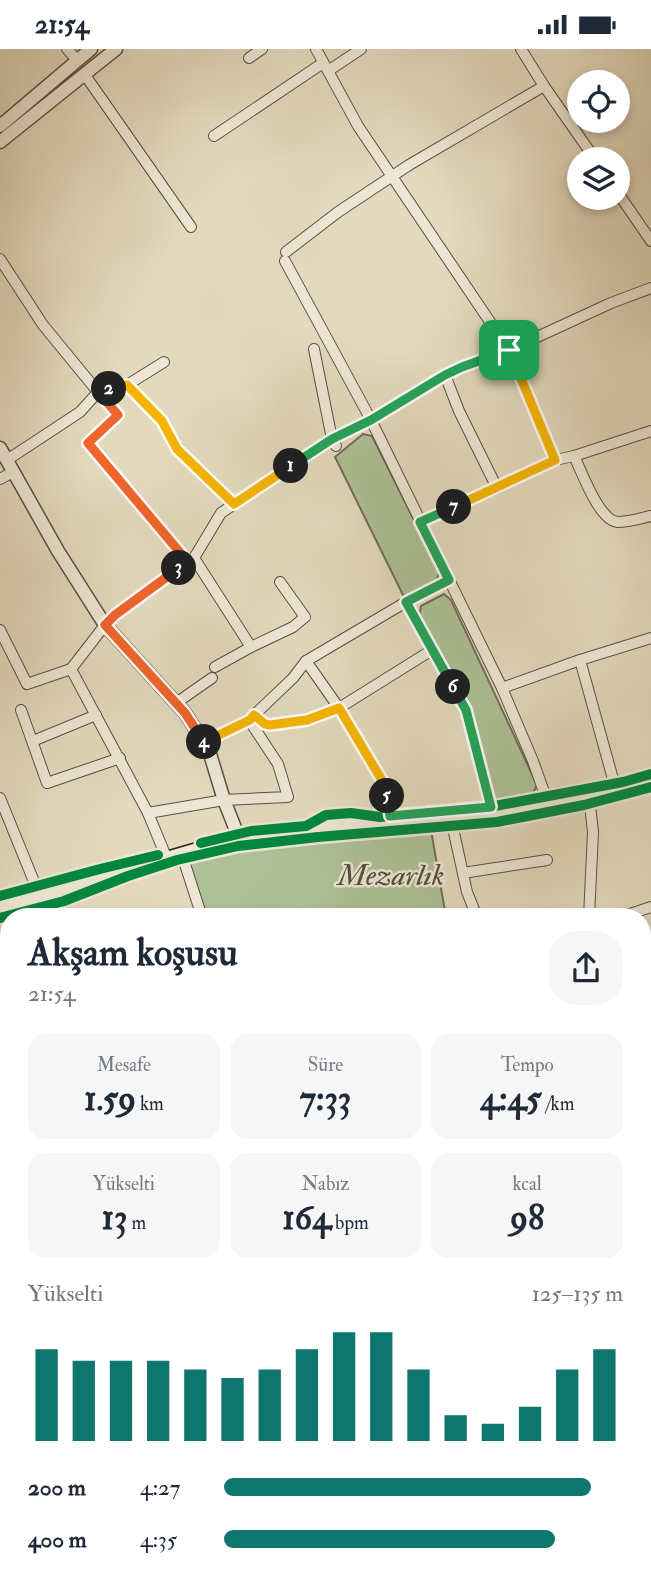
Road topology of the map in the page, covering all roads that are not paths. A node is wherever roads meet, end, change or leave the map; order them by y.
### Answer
1 (67, 49) edge
2 (91, 49) edge
3 (116, 49) edge
4 (262, 49) edge
5 (316, 49) edge
6 (360, 49) edge
7 (521, 49) edge
8 (249, 58) dead end
9 (77, 60) junction
10 (326, 67) junction
11 (85, 75) junction
12 (544, 86) junction
13 (0, 126) edge
14 (214, 136) dead end
15 (0, 142) edge
16 (586, 147) edge
17 (393, 175) junction
18 (630, 210) edge
19 (191, 227) dead end
20 (651, 241) edge
21 (0, 259) edge
22 (651, 288) edge
23 (314, 349) dead end
24 (509, 350) junction
25 (164, 362) dead end
26 (445, 375) junction
27 (127, 385) junction
28 (98, 392) junction
29 (371, 420) junction
30 (651, 431) edge
31 (334, 442) junction
32 (0, 448) edge
33 (574, 456) junction
34 (555, 460) junction
35 (10, 466) junction
36 (0, 479) edge
37 (497, 488) junction
38 (234, 504) junction
39 (651, 516) edge
40 (420, 522) junction
41 (191, 560) junction
42 (449, 580) junction
43 (280, 582) dead end
44 (406, 602) junction
45 (105, 625) junction
46 (0, 631) edge
47 (651, 638) edge
48 (251, 647) junction
49 (432, 650) junction
50 (580, 660) junction
51 (306, 661) junction
52 (215, 667) dead end
53 (71, 669) junction
54 (212, 678) dead end
55 (502, 688) junction
56 (176, 703) junction
57 (339, 708) junction
58 (21, 710) dead end
59 (96, 715) junction
60 (252, 718) junction
61 (33, 741) junction
62 (204, 742) junction
63 (120, 758) junction
64 (651, 781) edge
65 (616, 790) junction
66 (589, 797) junction
67 (0, 798) edge
68 (223, 800) junction
69 (549, 806) junction
70 (148, 813) junction
71 (492, 813) junction
72 (451, 819) junction
73 (391, 823) junction
74 (239, 838) junction
75 (182, 855) junction
76 (167, 859) junction
77 (547, 860) dead end
78 (146, 865) junction
79 (463, 873) junction
80 (37, 890) junction
81 (0, 900) edge
82 (18, 908) edge
83 (199, 908) edge
84 (473, 908) edge
85 (589, 908) edge

1 - 9 street
2 - 9 street
3 - 11 street
4 - 8 street
5 - 10 street
6 - 10 street
7 - 12 street
9 - 13 street
10 - 14 street
10 - 17 street
11 - 15 street
11 - 19 street
12 - 16 street
12 - 17 street
17 - 24 street
17 - 29 street
18 - 20 street
21 - 28 street
22 - 24 street
23 - 31 street
24 - 26 street
24 - 34 street
25 - 27 street
26 - 29 street
26 - 37 street
27 - 28 street
27 - 38 street
28 - 35 street
28 - 41 street
29 - 31 street
29 - 40 street
30 - 33 street
31 - 38 street
32 - 35 street
33 - 34 street
33 - 39 street
34 - 37 street
35 - 36 street
35 - 45 street
37 - 40 street
38 - 41 street
40 - 42 street
41 - 45 street
41 - 48 street
42 - 44 street
42 - 55 street
43 - 48 street
44 - 49 street
44 - 51 street
45 - 53 street
45 - 56 street
46 - 53 street
47 - 50 street
48 - 52 street
49 - 57 street
49 - 71 street
50 - 55 street
50 - 65 street
51 - 57 street
51 - 60 street
53 - 59 street
54 - 56 street
55 - 69 street
56 - 62 street
57 - 60 street
57 - 73 street
58 - 61 street
59 - 61 street
59 - 63 street
60 - 62 street
60 - 68 street
61 - 63 street
62 - 68 street
63 - 70 street
64 - 65 main road
65 - 66 main road
66 - 69 main road
66 - 85 street
67 - 80 street
68 - 70 street
68 - 74 street
69 - 71 main road
70 - 76 street
71 - 72 main road
72 - 73 main road
72 - 79 street
73 - 74 main road
74 - 75 main road
75 - 76 main road
75 - 83 street
76 - 78 main road
77 - 79 street
78 - 80 main road
78 - 82 main road
79 - 84 street
80 - 81 main road

